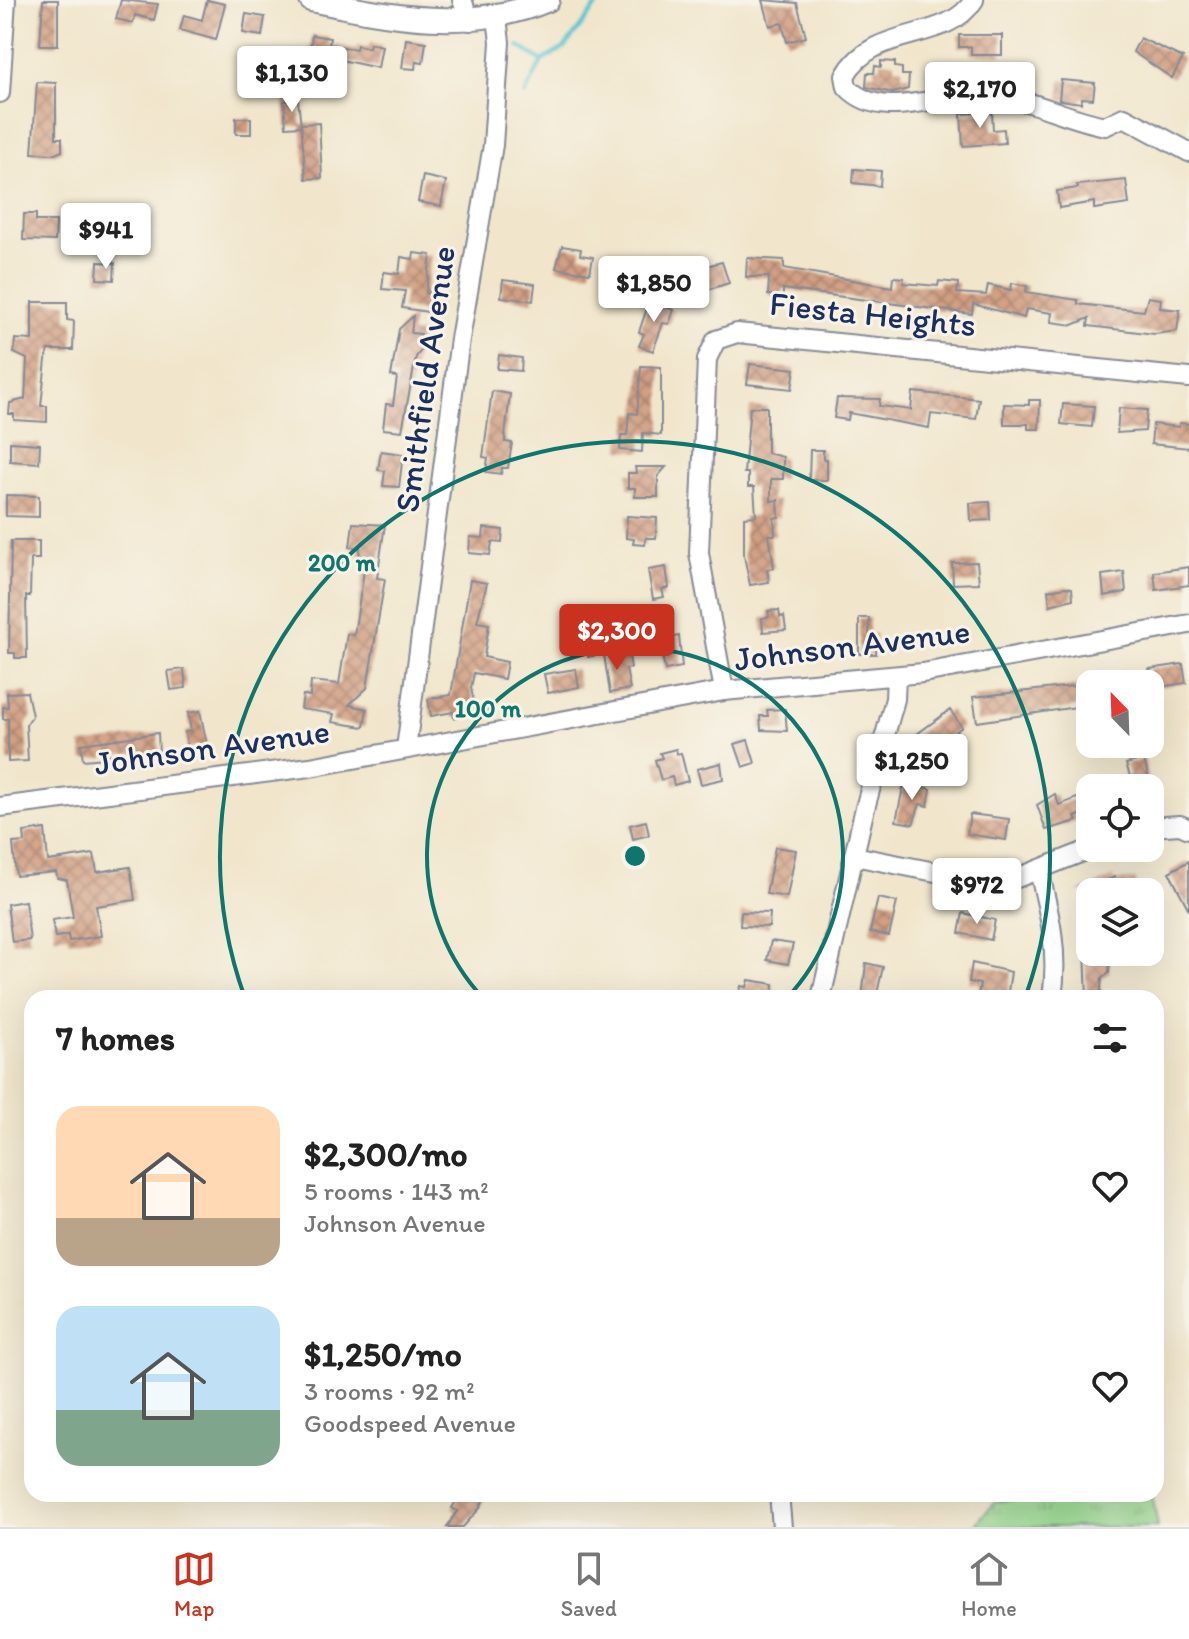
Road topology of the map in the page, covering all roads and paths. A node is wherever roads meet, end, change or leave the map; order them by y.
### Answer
1 (6, 0) edge
2 (311, 0) edge
3 (548, 0) edge
4 (974, 0) edge
5 (466, 10) edge
6 (497, 18) junction
7 (0, 93) edge
8 (1189, 152) edge
9 (1189, 378) edge
10 (1189, 624) edge
11 (896, 676) junction
12 (724, 691) junction
13 (406, 749) junction
14 (0, 807) edge
15 (1164, 826) edge
16 (1189, 829) edge
17 (1076, 855) edge
18 (854, 856) junction
19 (1039, 871) junction
20 (823, 990) edge
21 (1053, 990) edge
22 (780, 1502) edge
23 (782, 1527) edge

1 - 7 street
2 - 5 main road
3 - 6 main road
4 - 8 street
5 - 6 main road
6 - 13 street, Smithfield Avenue
9 - 12 street, Fiesta Heights
10 - 11 street, Johnson Avenue
11 - 12 street, Johnson Avenue
11 - 18 street
12 - 13 street, Johnson Avenue
13 - 14 street, Johnson Avenue
15 - 16 street
17 - 19 street
18 - 19 street
18 - 20 street
19 - 21 street
22 - 23 street

